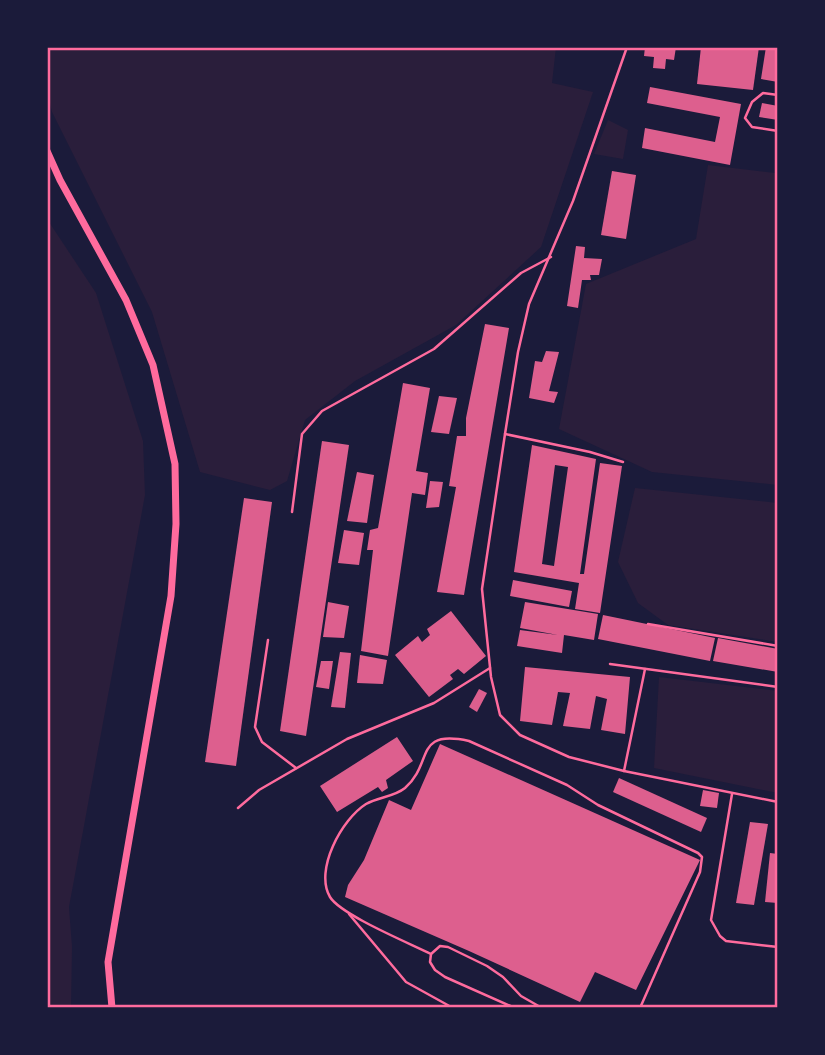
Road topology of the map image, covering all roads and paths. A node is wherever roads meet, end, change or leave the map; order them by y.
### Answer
1 (627, 47) edge
2 (778, 95) edge
3 (778, 131) edge
4 (47, 151) edge
5 (551, 257) junction
6 (505, 434) junction
7 (623, 462) dead end
8 (292, 512) dead end
9 (648, 624) dead end
10 (268, 640) dead end
11 (778, 646) edge
12 (610, 664) dead end
13 (489, 668) junction
14 (645, 668) junction
15 (778, 687) edge
16 (297, 768) junction
17 (624, 771) junction
18 (732, 794) junction
19 (778, 802) edge
20 (238, 808) dead end
21 (347, 911) junction
22 (778, 947) edge
23 (431, 954) junction
24 (112, 1008) edge
25 (453, 1008) edge
26 (516, 1008) edge
27 (542, 1008) edge
28 (640, 1008) edge

1 - 5 lane
2 - 3 lane
4 - 24 street
5 - 6 lane
5 - 8 lane
6 - 7 lane
6 - 13 lane
9 - 11 lane
10 - 16 lane
12 - 14 lane
13 - 16 lane
13 - 17 lane
14 - 15 lane
14 - 17 lane
16 - 20 lane
17 - 18 lane
18 - 19 lane
18 - 22 lane
21 - 23 lane
21 - 25 lane
21 - 28 lane
23 - 26 lane
23 - 27 lane

